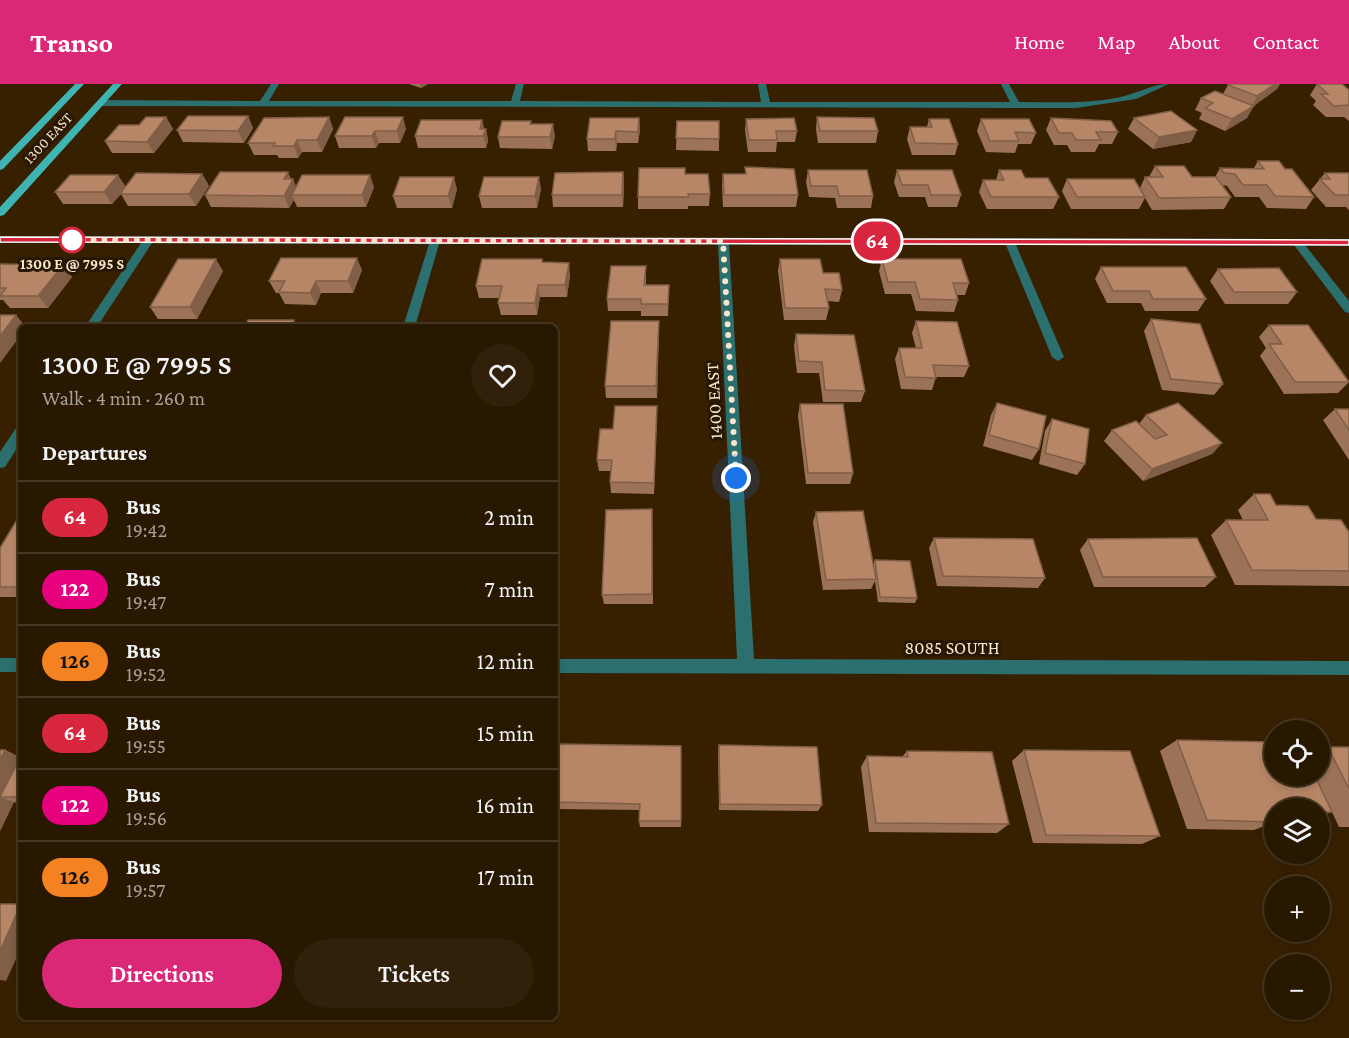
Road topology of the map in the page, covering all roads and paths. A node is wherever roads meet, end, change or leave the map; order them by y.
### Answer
1 (80, 84) edge
2 (118, 84) edge
3 (275, 84) edge
4 (520, 84) edge
5 (762, 84) edge
6 (1005, 84) edge
7 (1165, 84) edge
8 (101, 104) junction
9 (262, 104) junction
10 (515, 104) junction
11 (766, 104) junction
12 (1016, 105) junction
13 (0, 166) edge
14 (0, 213) edge
15 (0, 240) edge
16 (149, 240) junction
17 (435, 241) junction
18 (723, 241) junction
19 (1010, 242) junction
20 (1297, 242) junction
21 (1349, 242) edge
22 (1349, 309) edge
23 (93, 324) edge
24 (410, 324) edge
25 (1058, 357) dead end
26 (18, 436) edge
27 (0, 463) edge
28 (0, 665) edge
29 (18, 665) edge
30 (558, 666) edge
31 (746, 667) junction
32 (1349, 668) edge

1 - 13 main road, 1300 EAST
2 - 8 main road, 1300 EAST
3 - 9 street
4 - 10 street
5 - 11 street
6 - 12 street
7 - 12 street
8 - 9 street
8 - 14 main road, 1300 EAST
9 - 10 street
10 - 11 street
11 - 12 street
15 - 16 street
16 - 17 street
16 - 23 street
17 - 18 street
17 - 24 street
18 - 19 street
18 - 31 street, 1400 EAST
19 - 20 street
19 - 25 street
20 - 21 street
20 - 22 street
26 - 27 street
28 - 29 street
30 - 31 street, 8085 SOUTH
31 - 32 street, 8085 SOUTH

